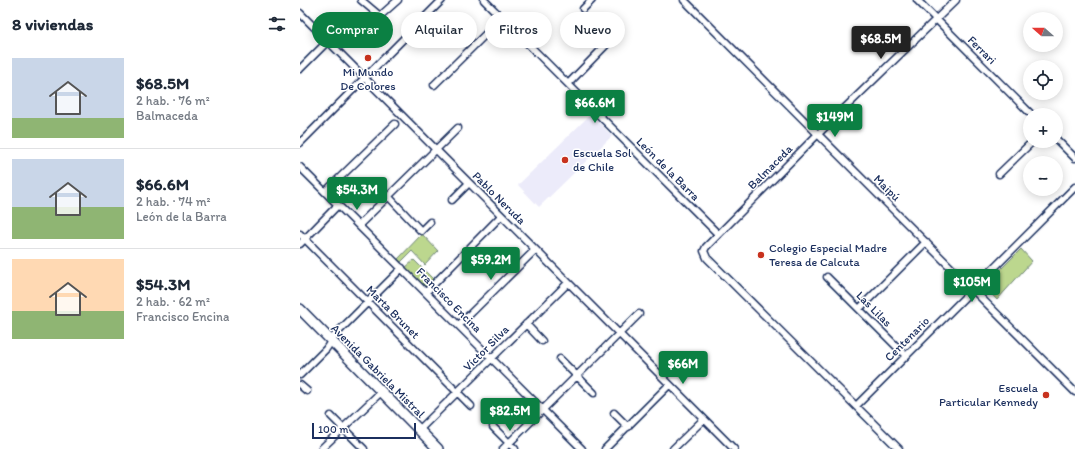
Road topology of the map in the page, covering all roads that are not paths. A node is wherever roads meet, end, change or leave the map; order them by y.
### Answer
1 (361, 0) edge
2 (398, 0) edge
3 (442, 0) edge
4 (484, 0) edge
5 (592, 0) edge
6 (684, 0) edge
7 (917, 0) edge
8 (956, 0) edge
9 (583, 9) dead end
10 (496, 12) edge
11 (300, 13) edge
12 (936, 19) junction
13 (312, 25) edge
14 (485, 35) edge
15 (321, 48) edge
16 (335, 48) edge
17 (532, 48) edge
18 (603, 48) edge
19 (300, 68) edge
20 (365, 78) junction
21 (568, 84) junction
22 (434, 85) dead end
23 (1025, 108) edge
24 (396, 124) dead end
25 (458, 128) dead end
26 (818, 134) junction
27 (300, 143) edge
28 (1063, 146) edge
29 (1026, 148) edge
30 (436, 150) junction
31 (1075, 158) edge
32 (300, 167) edge
33 (999, 174) dead end
34 (469, 183) junction
35 (1075, 187) edge
36 (325, 192) junction
37 (388, 196) junction
38 (452, 200) dead end
39 (338, 205) junction
40 (501, 216) junction
41 (430, 222) dead end
42 (359, 225) junction
43 (718, 234) junction
44 (302, 239) edge
45 (926, 242) junction
46 (535, 250) junction
47 (402, 268) junction
48 (827, 277) dead end
49 (568, 283) junction
50 (973, 289) junction
51 (426, 292) junction
52 (368, 302) junction
53 (300, 309) edge
54 (859, 309) junction
55 (639, 314) dead end
56 (526, 324) junction
57 (459, 325) junction
58 (619, 334) junction
59 (331, 341) junction
60 (542, 341) dead end
61 (906, 356) junction
62 (492, 358) junction
63 (560, 359) dead end
64 (300, 375) edge
65 (577, 376) junction
66 (300, 385) edge
67 (669, 385) junction
68 (307, 392) dead end
69 (381, 392) junction
70 (457, 392) junction
71 (1075, 392) edge
72 (594, 393) dead end
73 (471, 406) dead end
74 (856, 406) junction
75 (543, 409) junction
76 (614, 413) dead end
77 (331, 416) dead end
78 (704, 419) junction
79 (628, 426) junction
80 (493, 427) dead end
81 (343, 428) junction
82 (419, 430) junction
83 (509, 443) junction
84 (321, 449) edge
85 (364, 449) edge
86 (438, 449) edge
87 (503, 449) edge
88 (515, 449) edge
89 (582, 449) edge
90 (605, 449) edge
91 (673, 449) edge
92 (734, 449) edge
93 (899, 449) edge

1 - 2 street
3 - 20 street
4 - 10 street, León de la Barra
5 - 9 street
6 - 26 street, Maipú
7 - 12 street, Ferrari
8 - 12 street, Balmaceda
11 - 13 street, Pablo Neruda
12 - 23 street, Ferrari
12 - 26 street, Balmaceda
14 - 22 street
15 - 19 street
16 - 20 street, Pablo Neruda
17 - 21 street, León de la Barra
18 - 21 street
20 - 27 street
20 - 30 street, Pablo Neruda
21 - 43 street, León de la Barra
24 - 36 street
25 - 30 street
26 - 43 street, Balmaceda
26 - 45 street, Maipú
28 - 31 street
29 - 33 street
30 - 34 street, Pablo Neruda
30 - 37 street
32 - 36 street, Francisco Encina
34 - 38 street
34 - 40 street, Pablo Neruda
35 - 50 street, Centenario
36 - 39 street, Francisco Encina
37 - 41 street
37 - 42 street
39 - 42 street, Francisco Encina
39 - 44 street
40 - 46 street, Pablo Neruda
40 - 51 street
42 - 47 street, Francisco Encina
43 - 74 street, Balmaceda
44 - 52 street, Marta Brunet
45 - 50 street, Maipú
45 - 54 street
46 - 49 street, Pablo Neruda
46 - 57 street
47 - 51 street, Francisco Encina
47 - 52 street
48 - 54 street, Las Lilas
49 - 56 street, Víctor Silva
49 - 58 street, Pablo Neruda
50 - 61 street, Centenario
50 - 71 street, Maipú
51 - 57 street, Francisco Encina
52 - 59 street
52 - 70 street, Marta Brunet
53 - 59 main road, Avenida Gabriela Mistral
54 - 61 street, Las Lilas
55 - 58 street
56 - 60 street
56 - 62 street, Víctor Silva
57 - 62 street, Francisco Encina
58 - 65 street
58 - 67 street, Pablo Neruda
59 - 64 street
59 - 69 main road, Avenida Gabriela Mistral
61 - 74 street, Centenario
62 - 70 street, Víctor Silva
62 - 75 street, Francisco Encina
63 - 65 street
65 - 72 street
65 - 75 street
66 - 68 street
67 - 78 street, Pablo Neruda
67 - 79 street
69 - 81 street
69 - 82 main road, Avenida Gabriela Mistral
70 - 73 street, Marta Brunet
70 - 82 street, Víctor Silva
74 - 93 street
75 - 83 street
75 - 89 street, Francisco Encina
76 - 79 street
77 - 81 street
78 - 91 street
78 - 92 street, Pablo Neruda
79 - 90 street
80 - 83 street
81 - 84 street
81 - 85 street
82 - 86 main road, Avenida Gabriela Mistral
83 - 87 street
83 - 88 street

